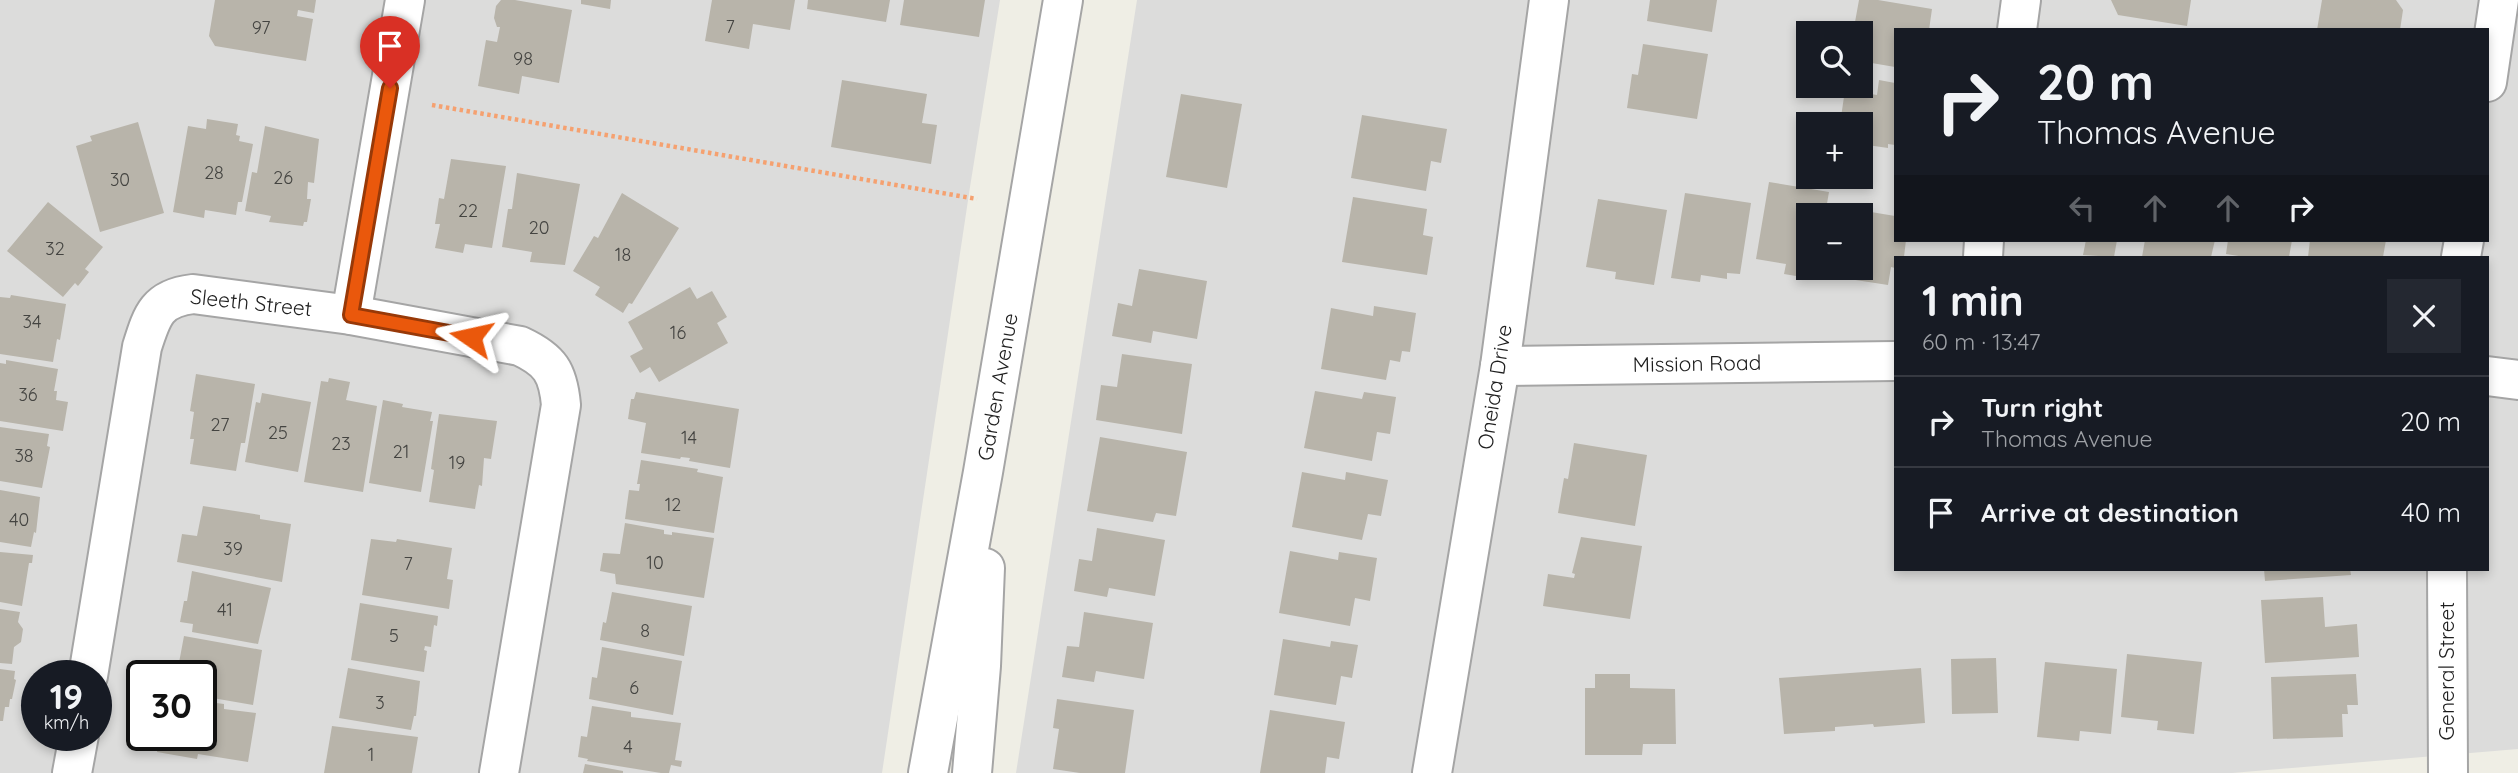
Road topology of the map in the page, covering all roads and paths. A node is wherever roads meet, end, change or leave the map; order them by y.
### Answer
1 (405, 0) edge
2 (1063, 0) edge
3 (1549, 0) edge
4 (2021, 0) edge
5 (2499, 0) edge
6 (2017, 28) edge
7 (2489, 68) edge
8 (432, 105) dead end
9 (977, 199) dead end
10 (351, 315) junction
11 (1894, 361) edge
12 (1500, 366) junction
13 (2489, 376) edge
14 (2518, 380) edge
15 (983, 472) junction
16 (2446, 571) edge
17 (91, 660) edge
18 (76, 751) edge
19 (72, 773) edge
20 (499, 773) edge
21 (928, 773) edge
22 (972, 773) edge
23 (1432, 773) edge
24 (2448, 773) edge

1 - 10 street
2 - 15 street, Garden Avenue
3 - 12 street, Oneida Drive
4 - 6 street
5 - 7 street
8 - 9 path
10 - 17 street, Sleeth Street
10 - 20 street, Sleeth Street
11 - 12 street, Mission Road
12 - 23 street, Oneida Drive
13 - 14 street
15 - 21 street, Garden Avenue
15 - 22 street
16 - 24 street, General Street
18 - 19 street

